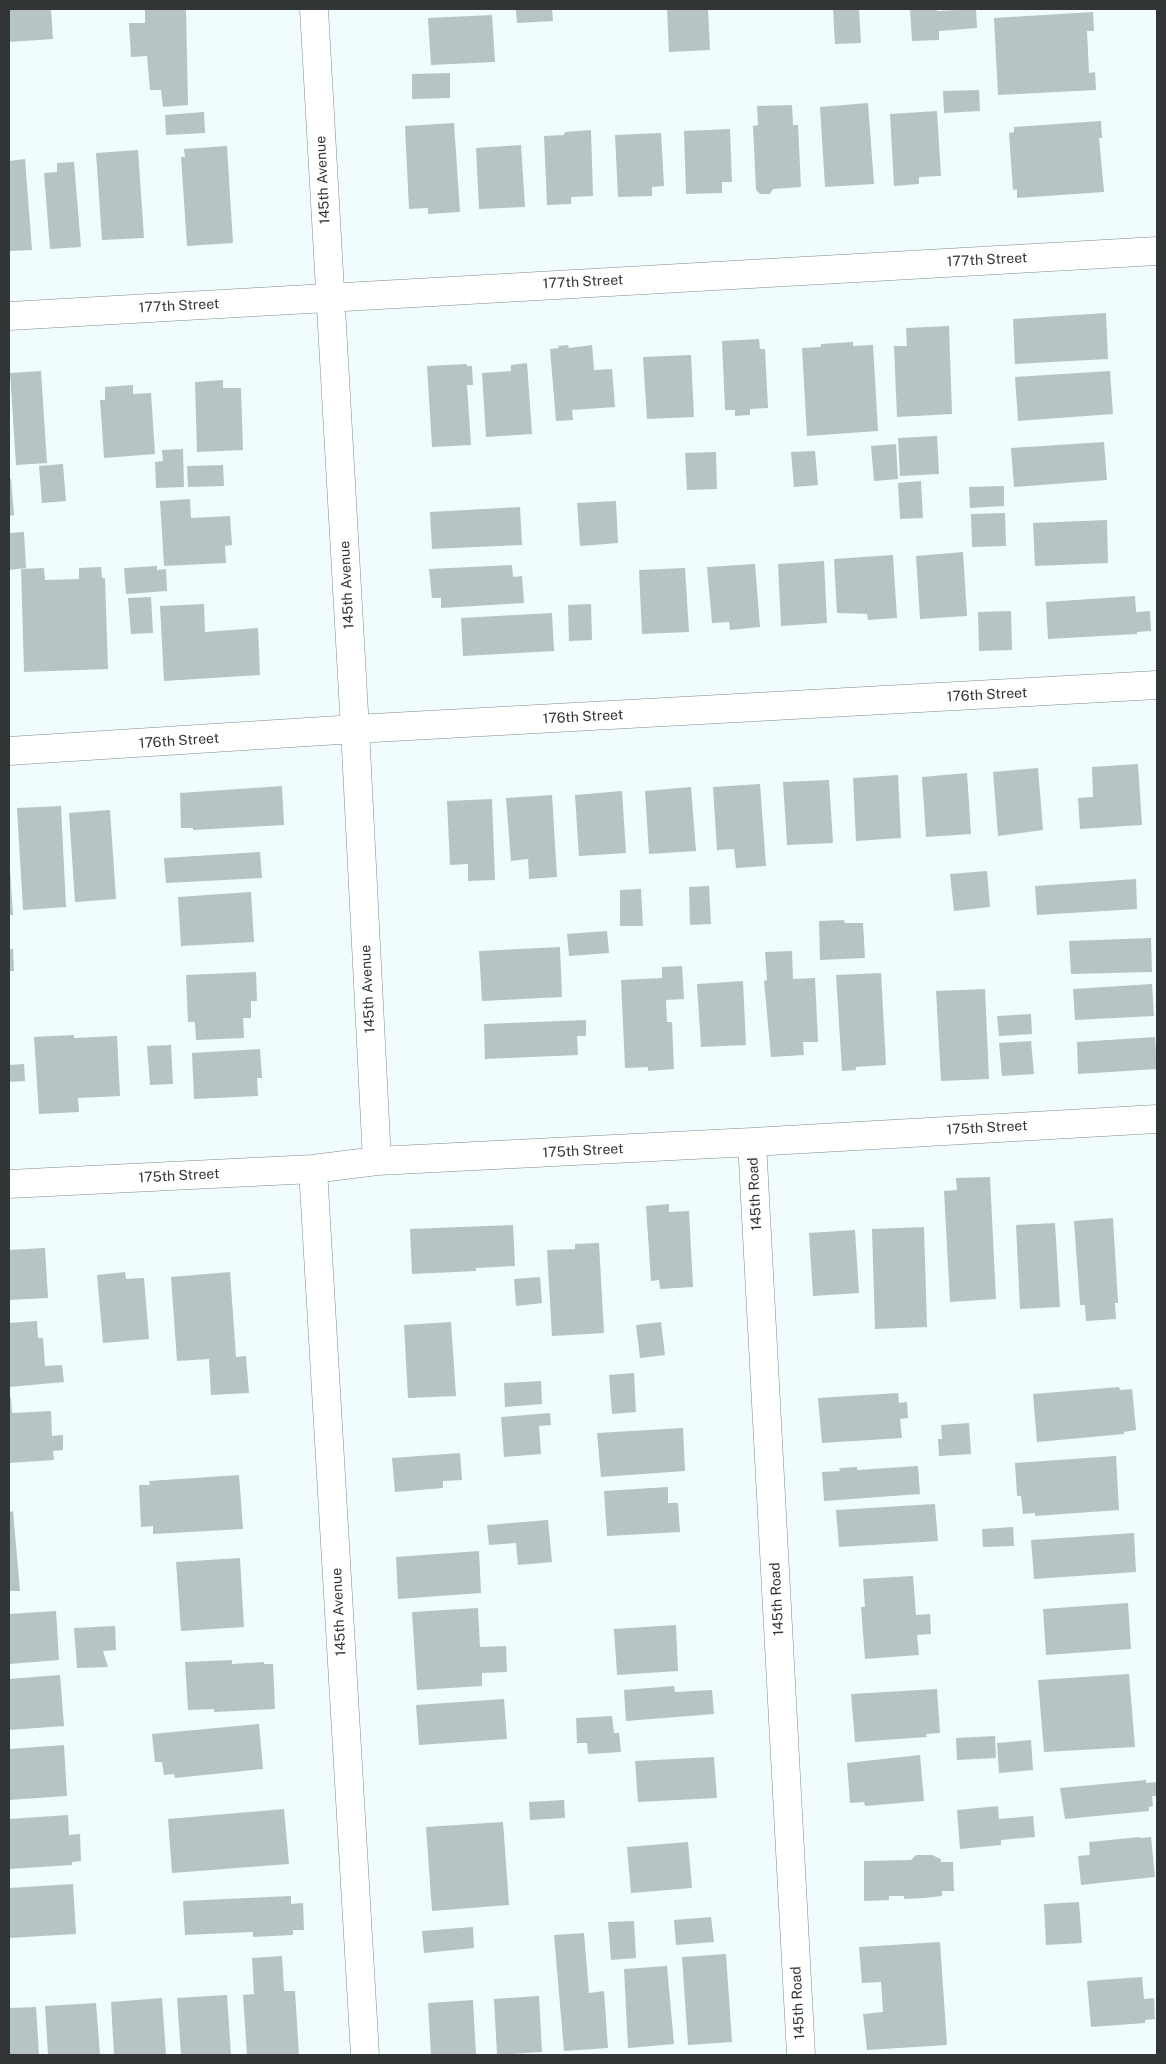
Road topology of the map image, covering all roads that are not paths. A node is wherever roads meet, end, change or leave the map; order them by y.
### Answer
1 (314, 9) edge
2 (1157, 250) edge
3 (330, 297) junction
4 (9, 316) edge
5 (1157, 685) edge
6 (355, 729) junction
7 (9, 752) edge
8 (1157, 1118) edge
9 (752, 1142) junction
10 (377, 1161) junction
11 (313, 1169) junction
12 (9, 1184) edge
13 (364, 2055) edge
14 (801, 2055) edge

1 - 3 street, 145th Avenue
2 - 3 street, 177th Street
3 - 4 street, 177th Street
3 - 6 street, 145th Avenue
5 - 6 street, 176th Street
6 - 7 street, 176th Street
6 - 10 street, 145th Avenue
8 - 9 street, 175th Street
9 - 10 street, 175th Street
9 - 14 street, 145th Road
10 - 11 street, 175th Street
11 - 12 street, 175th Street
11 - 13 street, 145th Avenue

